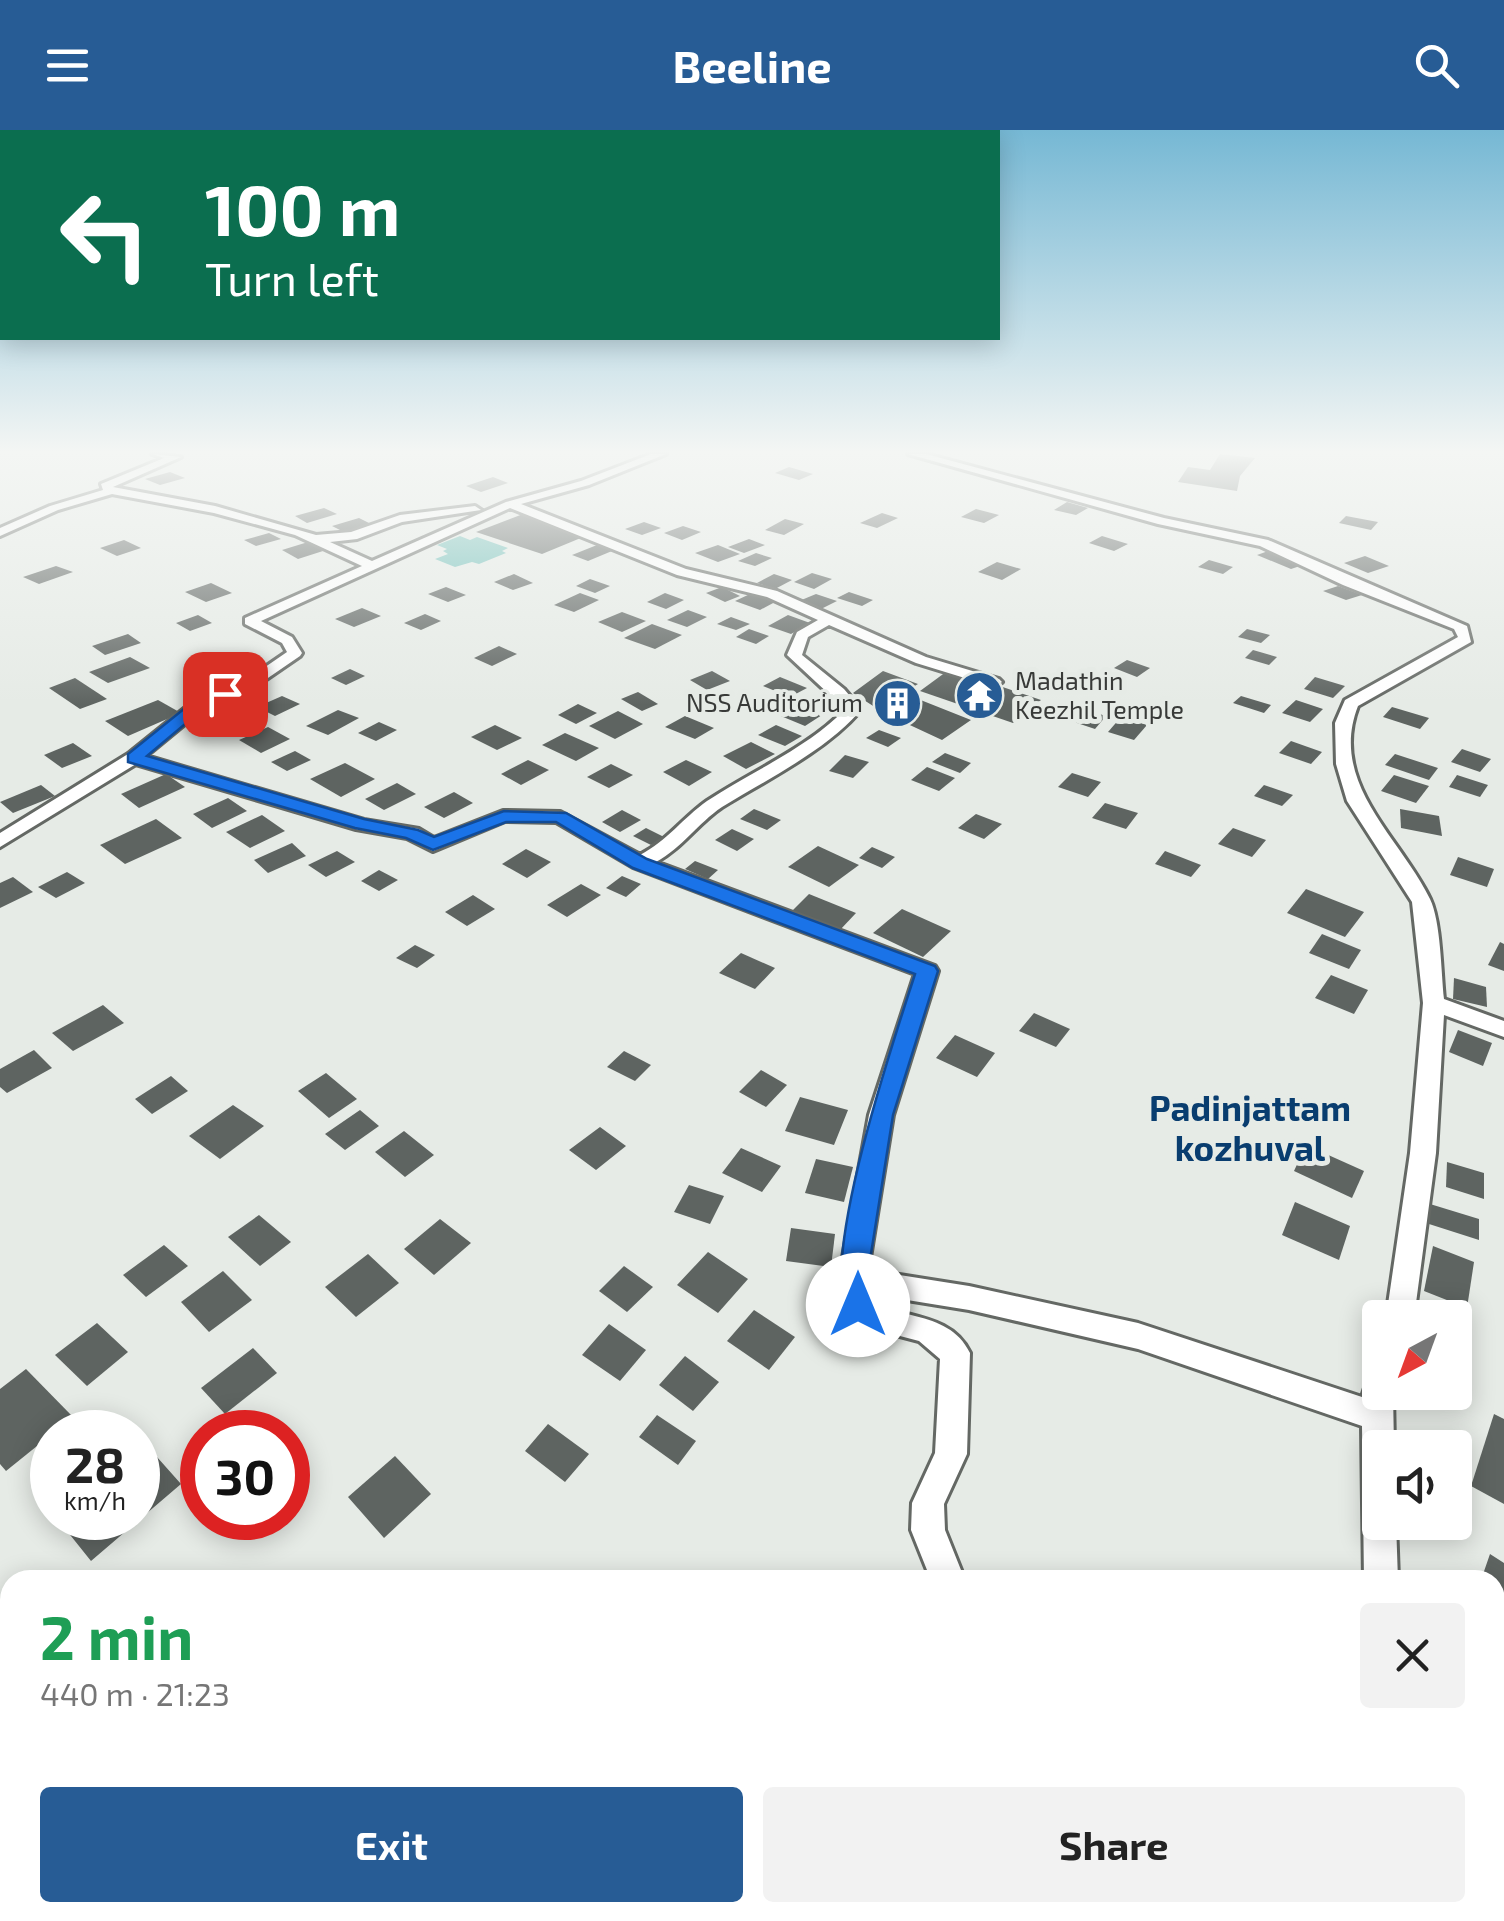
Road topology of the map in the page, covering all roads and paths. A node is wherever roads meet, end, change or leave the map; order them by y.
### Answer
1 (309, 538) edge
2 (332, 538) edge
3 (435, 538) edge
4 (592, 538) edge
5 (1236, 538) edge
6 (314, 539) junction
7 (372, 566) junction
8 (828, 619) junction
9 (994, 682) dead end
10 (134, 758) junction
11 (0, 841) edge
12 (640, 864) junction
13 (1434, 1004) junction
14 (1504, 1029) edge
15 (853, 1279) junction
16 (1402, 1300) edge
17 (1362, 1397) edge
18 (1380, 1540) edge
19 (944, 1570) edge
20 (1381, 1570) edge

1 - 6 street
2 - 6 street
3 - 7 street
4 - 8 street
5 - 13 street
6 - 7 street
7 - 10 street
8 - 9 street
8 - 12 street
10 - 11 street
10 - 12 street
12 - 15 street
13 - 14 street
13 - 16 street
15 - 17 street
15 - 19 street
18 - 20 street

